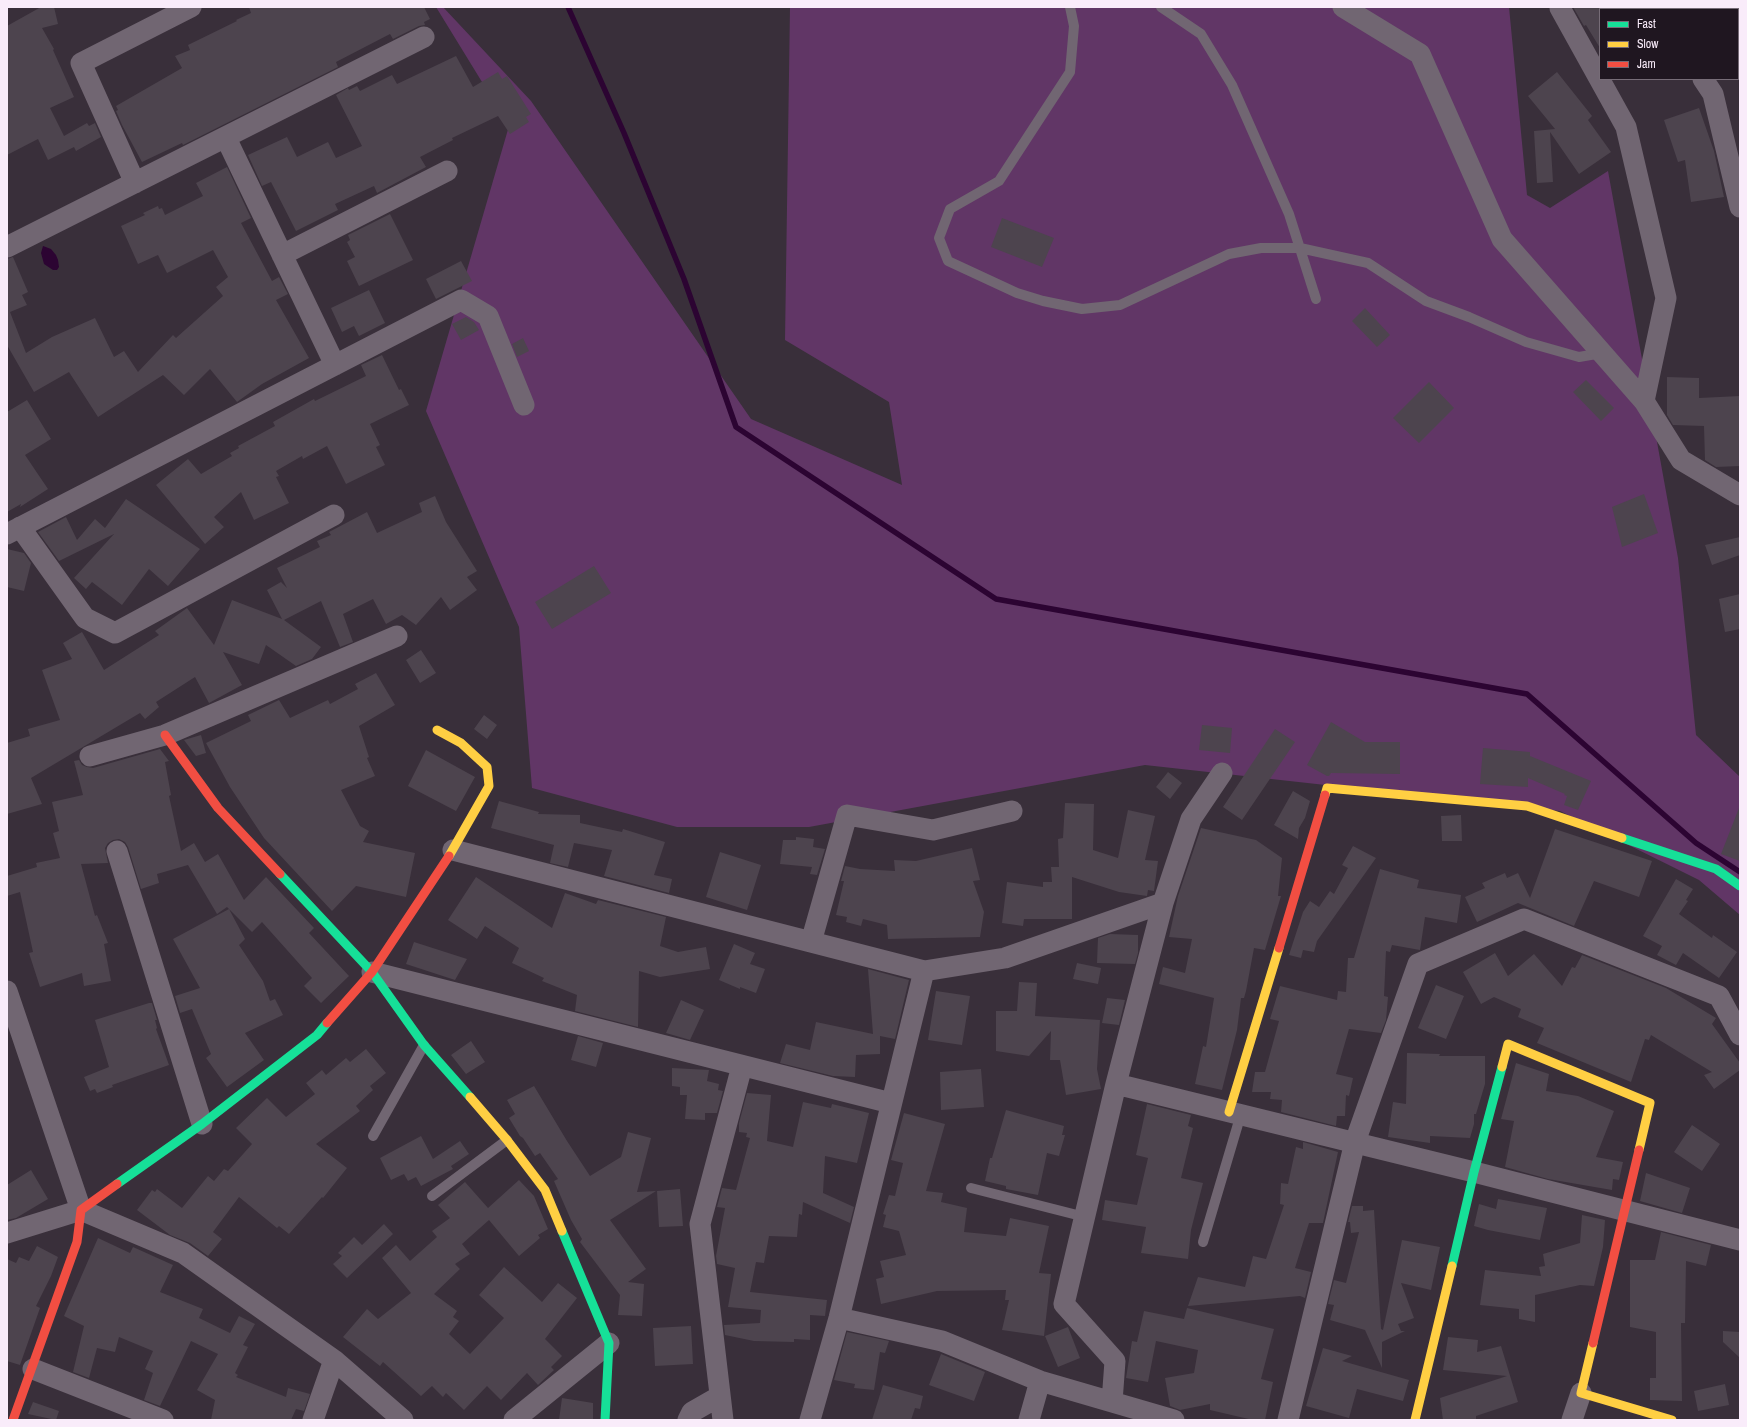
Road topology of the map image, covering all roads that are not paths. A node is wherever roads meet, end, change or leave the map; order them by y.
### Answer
1 (191, 7) edge
2 (1070, 7) edge
3 (1161, 7) edge
4 (1343, 7) edge
5 (1560, 8) edge
6 (424, 38) dead end
7 (1599, 78) edge
8 (1600, 80) edge
9 (1704, 80) edge
10 (226, 138) junction
11 (447, 171) dead end
12 (135, 183) junction
13 (1740, 207) edge
14 (7, 247) edge
15 (1300, 248) junction
16 (282, 256) junction
17 (1316, 299) dead end
18 (1602, 353) junction
19 (335, 365) junction
20 (1644, 401) junction
21 (524, 405) dead end
22 (1740, 496) edge
23 (334, 515) dead end
24 (13, 530) edge
25 (397, 636) dead end
26 (437, 730) dead end
27 (164, 735) junction
28 (90, 756) dead end
29 (1222, 773) dead end
30 (1012, 811) dead end
31 (453, 850) junction
32 (117, 851) dead end
33 (1740, 886) edge
34 (1163, 903) junction
35 (811, 942) junction
36 (924, 971) junction
37 (372, 972) junction
38 (7, 991) edge
39 (1740, 1035) edge
40 (424, 1045) junction
41 (742, 1066) junction
42 (1116, 1084) junction
43 (891, 1103) junction
44 (1235, 1113) junction
45 (202, 1124) junction
46 (373, 1136) dead end
47 (506, 1140) junction
48 (1355, 1142) junction
49 (1474, 1172) junction
50 (971, 1188) dead end
51 (432, 1196) dead end
52 (81, 1210) junction
53 (1625, 1210) junction
54 (1085, 1217) junction
55 (7, 1233) edge
56 (1740, 1240) edge
57 (1203, 1242) dead end
58 (839, 1318) junction
59 (609, 1343) junction
60 (334, 1360) junction
61 (33, 1369) junction
62 (1040, 1381) junction
63 (1581, 1393) junction
64 (720, 1396) junction
65 (1112, 1402) junction
66 (1165, 1419) edge
67 (14, 1420) edge
68 (163, 1420) edge
69 (313, 1420) edge
70 (402, 1420) edge
71 (514, 1420) edge
72 (605, 1420) edge
73 (688, 1420) edge
74 (723, 1420) edge
75 (810, 1420) edge
76 (1029, 1420) edge
77 (1288, 1420) edge
78 (1415, 1420) edge
79 (1572, 1420) edge
80 (1672, 1420) edge

1 - 12 street
2 - 15 lane
3 - 15 lane
4 - 18 street
5 - 7 street
6 - 10 street
8 - 20 street
9 - 13 street
10 - 12 street
10 - 16 street
11 - 16 street
12 - 14 street
15 - 17 lane
15 - 18 lane
16 - 19 street
18 - 20 street
19 - 21 street
19 - 24 street
20 - 22 street
23 - 24 street
25 - 27 street
26 - 31 street
27 - 28 street
27 - 37 street
29 - 34 street
30 - 35 street
31 - 35 street
31 - 37 street
32 - 45 street
33 - 44 street
34 - 36 street
34 - 42 street
35 - 36 street
36 - 43 street
37 - 40 street
37 - 41 street
37 - 45 street
38 - 52 street
39 - 48 street
40 - 46 lane
40 - 47 street
41 - 43 street
41 - 64 street
42 - 44 street
42 - 54 street
43 - 58 street
44 - 48 street
44 - 57 lane
45 - 52 street
47 - 51 lane
47 - 59 street
48 - 49 street
48 - 77 street
49 - 53 street
49 - 53 street
49 - 78 street
50 - 54 lane
52 - 55 street
52 - 60 street
52 - 61 street
53 - 56 street
53 - 63 street
54 - 65 street
58 - 62 street
58 - 75 street
59 - 71 street
59 - 72 street
60 - 69 street
60 - 70 street
61 - 67 street
61 - 68 street
62 - 65 street
62 - 76 street
63 - 79 street
63 - 80 street
64 - 73 street
64 - 74 street
65 - 66 street

